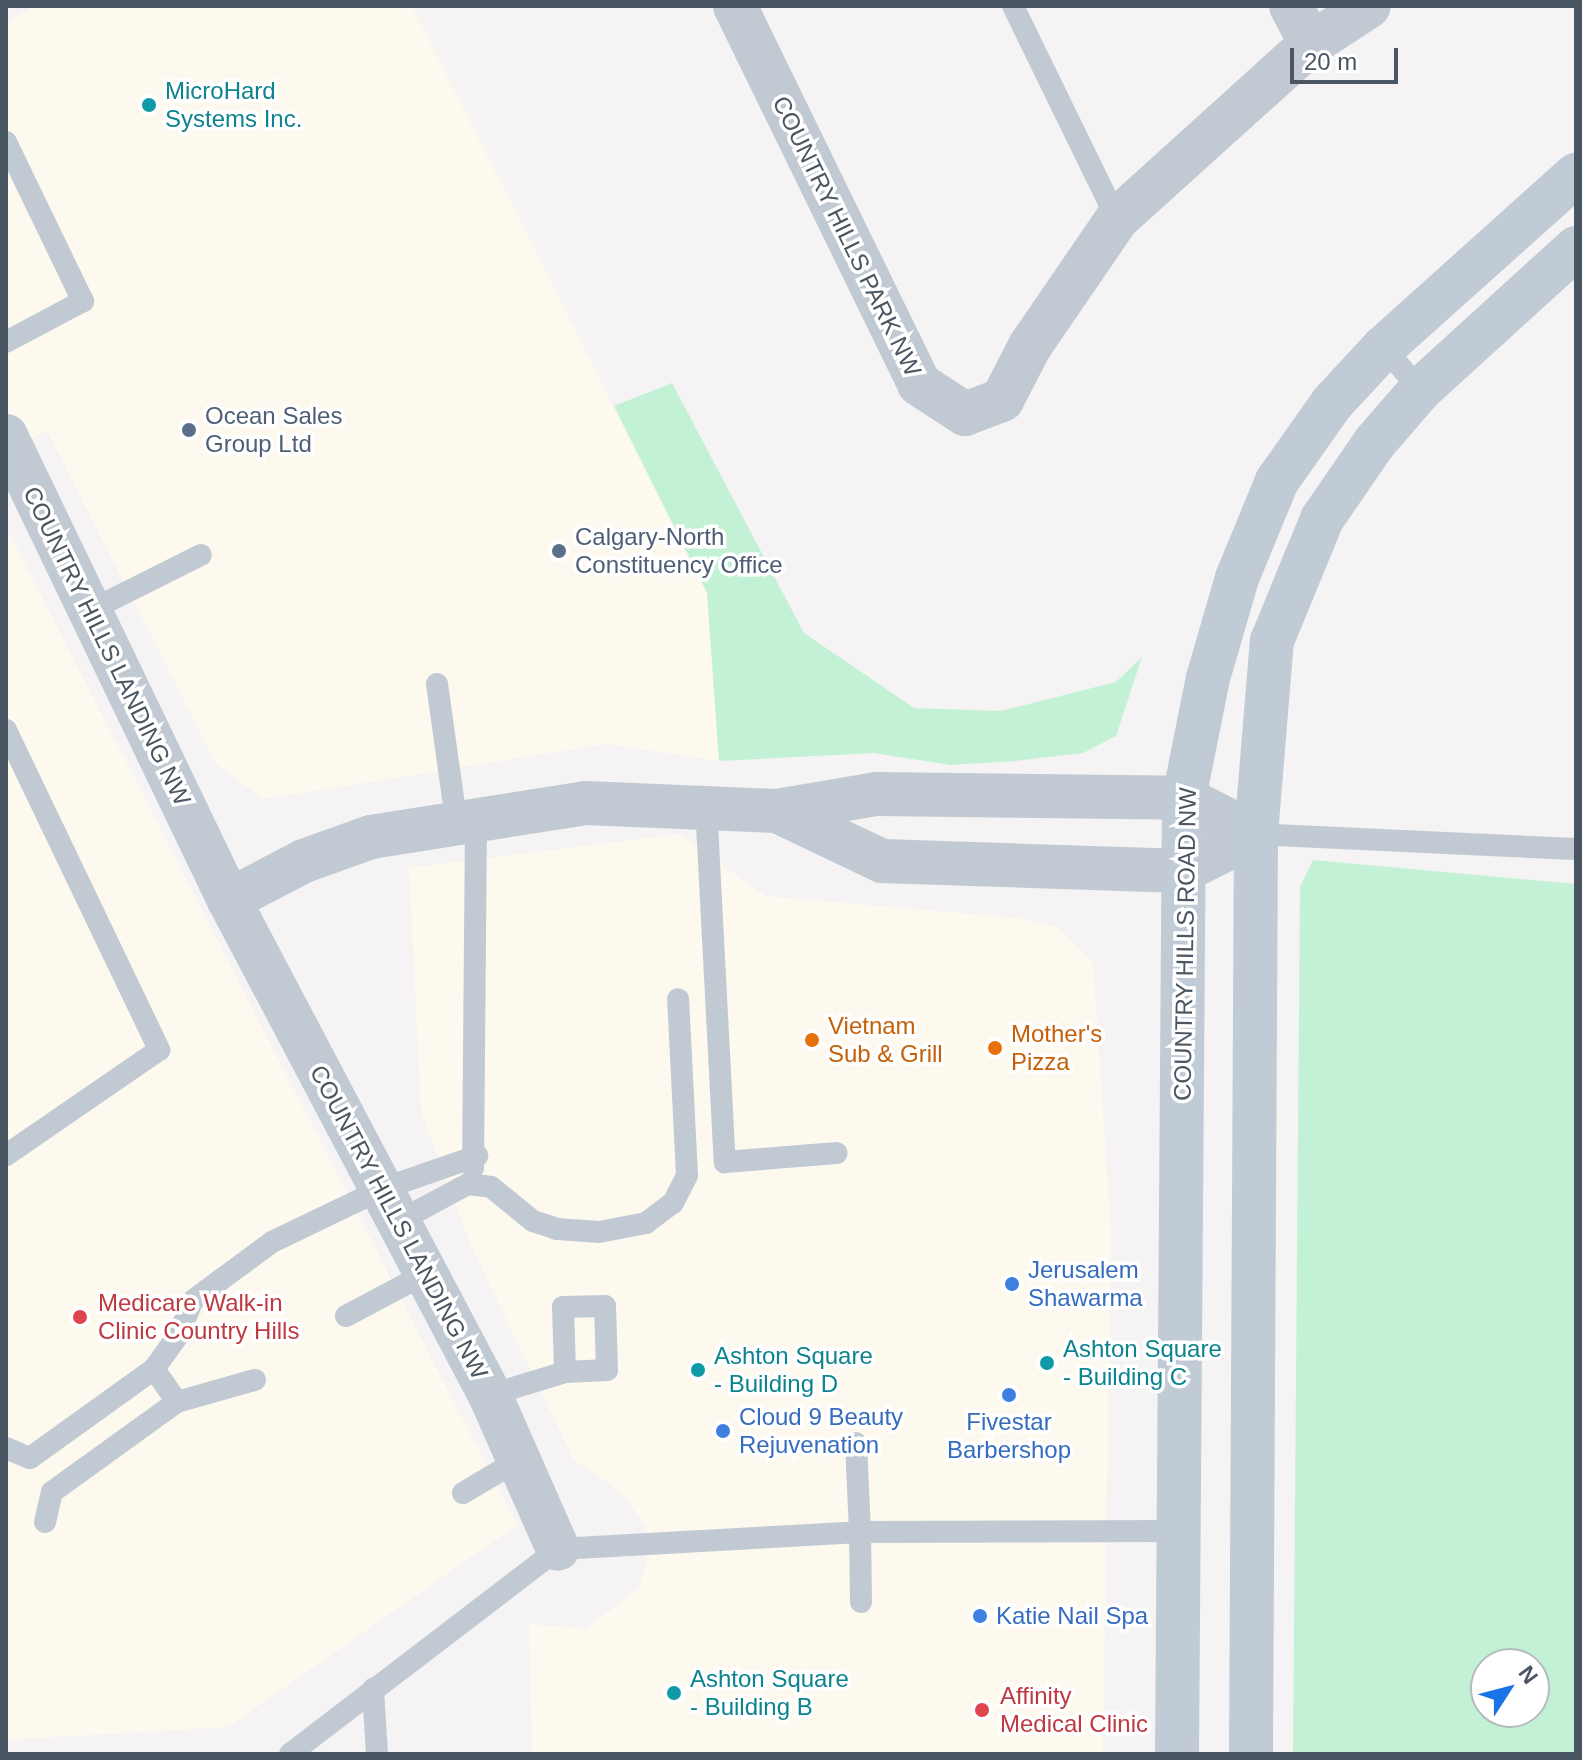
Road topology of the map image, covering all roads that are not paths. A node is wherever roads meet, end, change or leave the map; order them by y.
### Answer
1 (735, 6) edge
2 (1013, 6) edge
3 (1291, 6) edge
4 (1369, 6) edge
5 (1311, 44) junction
6 (6, 142) edge
7 (1576, 175) edge
8 (1117, 219) junction
9 (1576, 248) edge
10 (6, 342) edge
11 (1384, 347) junction
12 (1420, 390) junction
13 (6, 436) edge
14 (201, 555) dead end
15 (89, 611) junction
16 (437, 684) dead end
17 (6, 730) edge
18 (1184, 798) junction
19 (706, 805) junction
20 (777, 811) junction
21 (466, 819) junction
22 (1256, 834) junction
23 (1576, 849) edge
24 (1183, 871) junction
25 (229, 900) junction
26 (678, 999) dead end
27 (837, 1153) dead end
28 (6, 1155) edge
29 (477, 1156) junction
30 (468, 1184) junction
31 (391, 1205) junction
32 (427, 1273) junction
33 (346, 1316) dead end
34 (154, 1369) junction
35 (565, 1372) dead end
36 (255, 1380) dead end
37 (490, 1395) junction
38 (177, 1402) junction
39 (856, 1443) dead end
40 (6, 1448) edge
41 (520, 1459) junction
42 (463, 1493) dead end
43 (45, 1522) dead end
44 (1180, 1531) junction
45 (860, 1532) junction
46 (558, 1549) junction
47 (861, 1602) dead end
48 (373, 1689) junction
49 (1172, 1744) edge
50 (290, 1754) edge
51 (377, 1754) edge
52 (1251, 1754) edge

1 - 8 street, COUNTRY HILLS PARK NW
2 - 8 lane
3 - 5 street
4 - 5 street, COUNTRY HILLS PARK NW
5 - 8 street, COUNTRY HILLS PARK NW
6 - 10 lane
7 - 11 street, COUNTRY HILLS ROAD NW
9 - 12 street
11 - 12 lane
11 - 18 street, COUNTRY HILLS ROAD NW
12 - 22 street
13 - 15 street, COUNTRY HILLS LANDING NW
14 - 15 lane
15 - 25 street, COUNTRY HILLS LANDING NW
16 - 21 lane
17 - 28 lane
18 - 20 street
18 - 22 street
18 - 24 street, COUNTRY HILLS ROAD NW
19 - 20 street
19 - 21 street
19 - 27 lane
20 - 24 street
21 - 25 street
21 - 29 lane
22 - 23 lane
22 - 24 street
22 - 52 street
24 - 44 street, COUNTRY HILLS ROAD NW
25 - 31 street, COUNTRY HILLS LANDING NW
26 - 30 lane
29 - 30 lane
29 - 31 lane
30 - 31 lane
31 - 32 street, COUNTRY HILLS LANDING NW
31 - 34 lane
32 - 33 lane
32 - 37 street, COUNTRY HILLS LANDING NW
34 - 38 lane
34 - 40 lane
35 - 37 lane
36 - 38 lane
37 - 41 street, COUNTRY HILLS LANDING NW
38 - 43 lane
39 - 45 lane
41 - 42 lane
41 - 46 street, COUNTRY HILLS LANDING NW
44 - 45 lane
44 - 49 street, COUNTRY HILLS ROAD NW
45 - 46 lane
45 - 47 lane
46 - 48 lane
48 - 50 lane
48 - 51 lane

